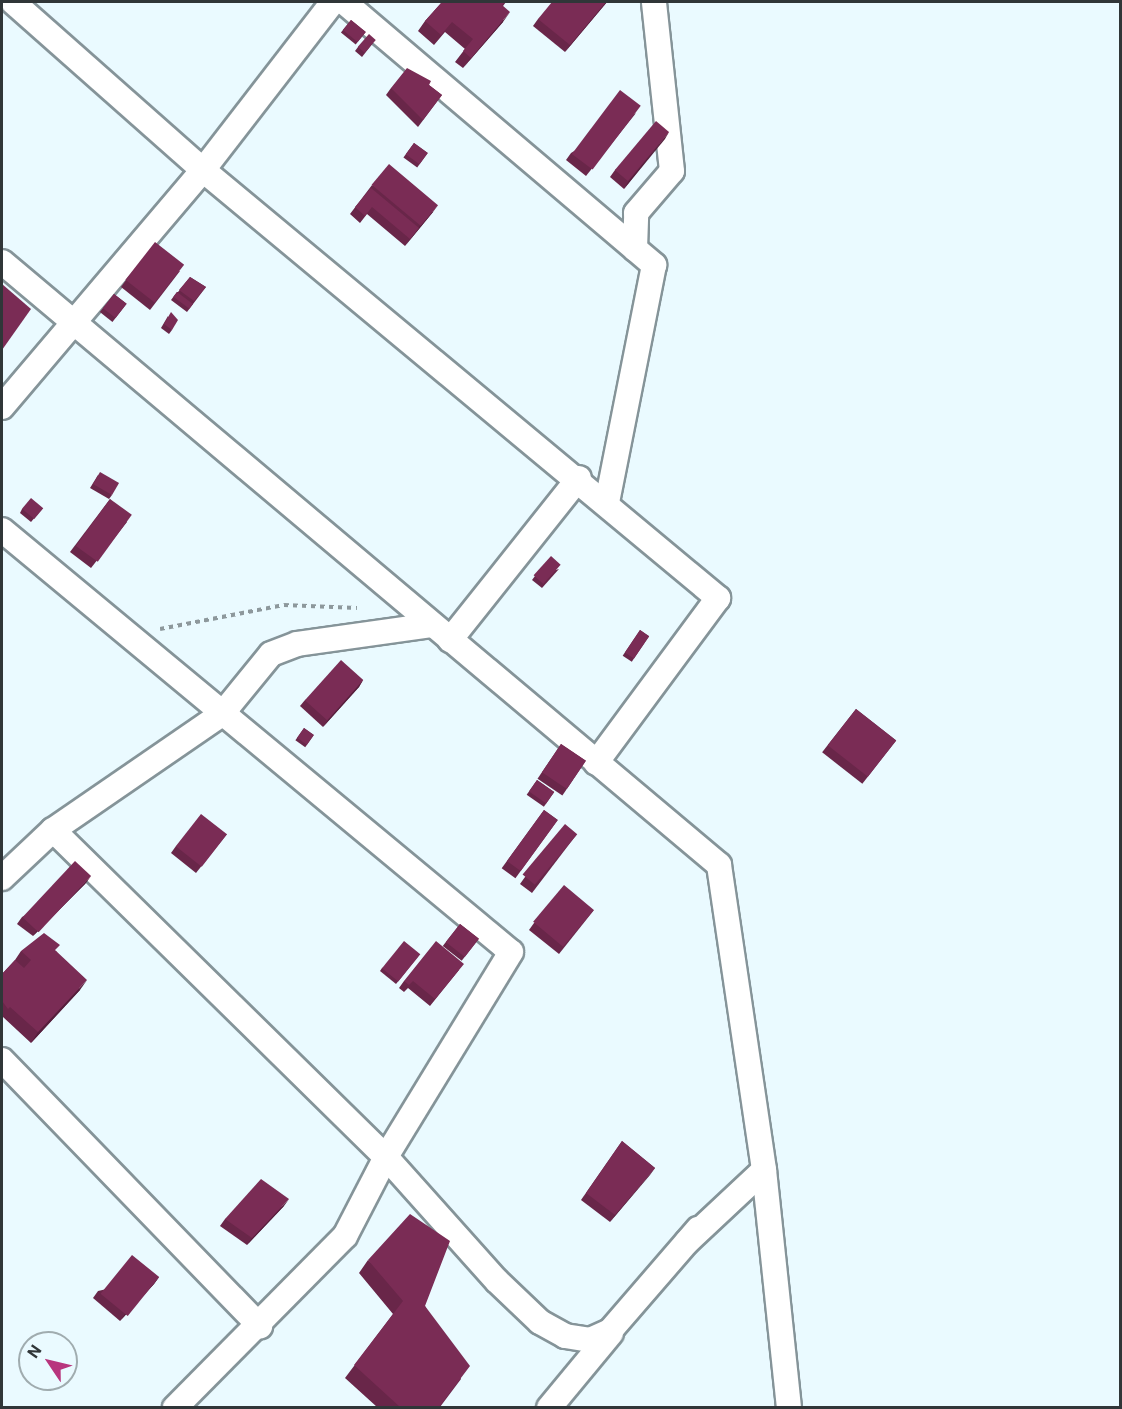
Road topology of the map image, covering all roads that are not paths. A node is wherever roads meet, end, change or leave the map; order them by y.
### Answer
1 (13, 2) edge
2 (333, 2) edge
3 (344, 2) edge
4 (654, 2) edge
5 (203, 170) junction
6 (635, 249) junction
7 (2, 262) edge
8 (72, 321) junction
9 (2, 407) edge
10 (579, 478) junction
11 (607, 502) junction
12 (2, 531) edge
13 (441, 632) junction
14 (222, 714) junction
15 (596, 763) junction
16 (53, 830) junction
17 (2, 878) edge
18 (2, 1060) edge
19 (386, 1157) junction
20 (764, 1170) junction
21 (698, 1229) junction
22 (260, 1326) junction
23 (175, 1407) edge
24 (549, 1407) edge
25 (789, 1407) edge

1 - 5 street
2 - 5 street
3 - 6 street
4 - 6 street
5 - 8 street
5 - 10 street
6 - 11 street
7 - 8 street
8 - 9 street
8 - 13 street
10 - 11 street
10 - 13 street
11 - 15 street
12 - 14 street
13 - 14 street
13 - 15 street
14 - 16 street
14 - 19 street
15 - 20 street
16 - 17 street
16 - 19 street
18 - 22 street
19 - 21 street
19 - 22 street
20 - 21 street
20 - 25 street
21 - 24 street
22 - 23 street

